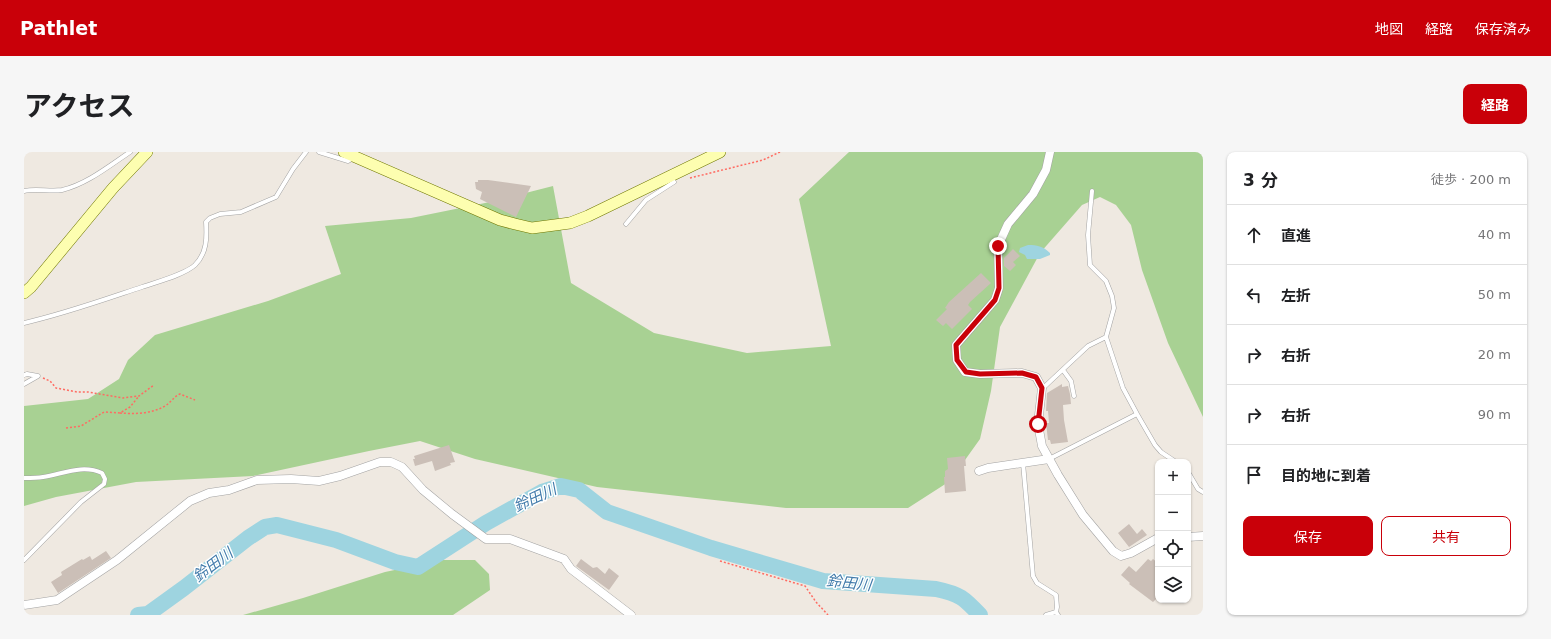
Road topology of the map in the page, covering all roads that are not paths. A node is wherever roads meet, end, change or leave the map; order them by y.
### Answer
1 (130, 152) edge
2 (147, 152) edge
3 (306, 152) edge
4 (319, 152) edge
5 (344, 152) edge
6 (720, 152) edge
7 (1050, 152) edge
8 (355, 157) junction
9 (672, 179) junction
10 (24, 190) edge
11 (1092, 191) dead end
12 (626, 224) dead end
13 (24, 293) edge
14 (24, 323) edge
15 (1106, 337) junction
16 (1062, 370) junction
17 (24, 374) edge
18 (24, 384) edge
19 (1042, 389) junction
20 (1074, 396) dead end
21 (1137, 414) junction
22 (1049, 458) junction
23 (1172, 459) edge
24 (1023, 462) junction
25 (979, 471) dead end
26 (1191, 477) edge
27 (24, 478) edge
28 (1203, 492) edge
29 (1203, 536) edge
30 (1191, 537) edge
31 (1155, 540) edge
32 (24, 560) edge
33 (24, 605) edge
34 (1057, 614) edge
35 (631, 615) edge
36 (1046, 615) edge

1 - 10 lane
2 - 13 street
3 - 14 lane
4 - 8 lane
5 - 8 street
6 - 9 street
7 - 19 street
8 - 9 street
9 - 12 lane
11 - 15 lane
15 - 16 lane
15 - 21 lane
16 - 19 lane
16 - 20 lane
17 - 18 lane
19 - 22 street
21 - 22 lane
21 - 23 lane
22 - 24 street
22 - 31 street
24 - 25 street
24 - 34 lane
26 - 28 lane
27 - 32 lane
29 - 30 street
33 - 35 street
34 - 36 lane

